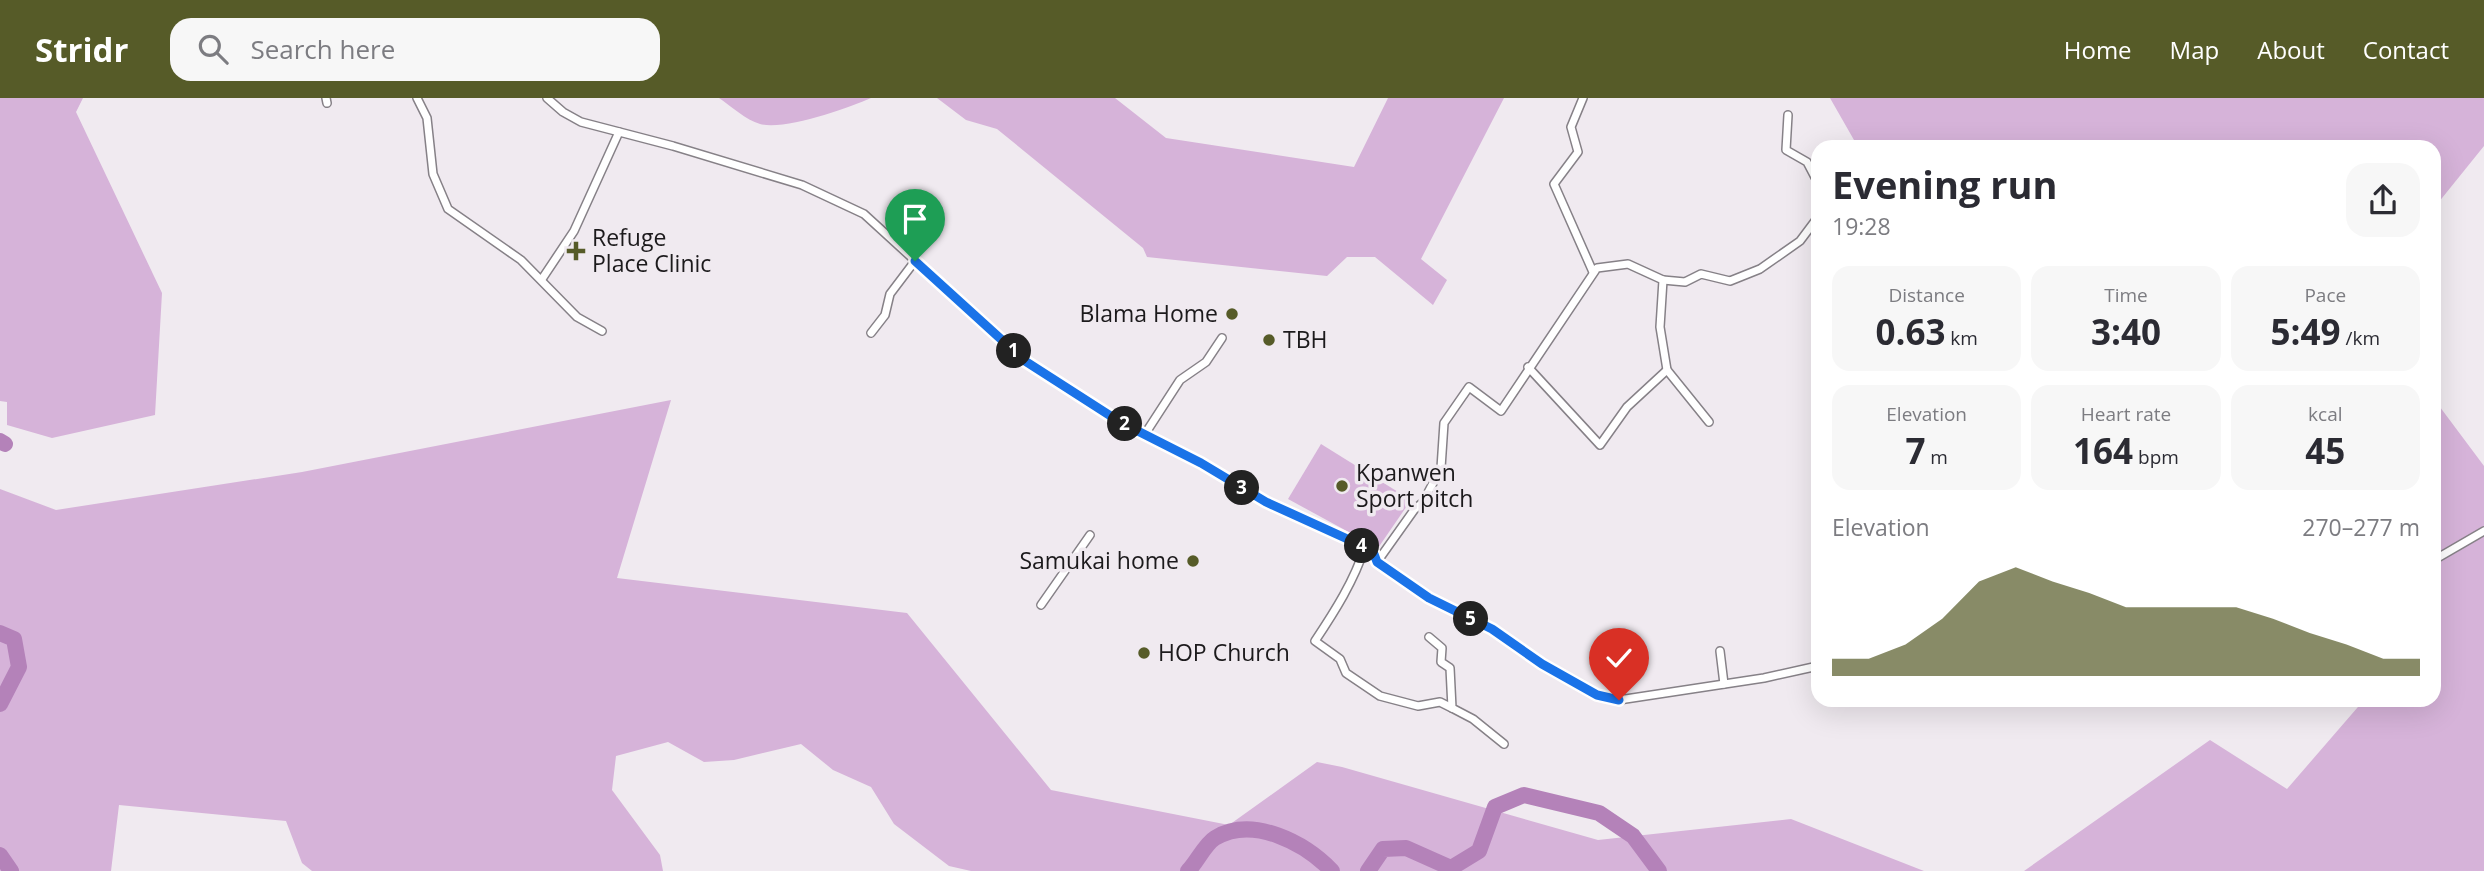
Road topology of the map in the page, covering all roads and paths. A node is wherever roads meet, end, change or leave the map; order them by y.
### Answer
1 (417, 98) edge
2 (547, 98) edge
3 (1583, 98) edge
4 (1788, 115) dead end
5 (619, 132) junction
6 (1811, 170) edge
7 (1811, 226) edge
8 (915, 261) junction
9 (1593, 272) junction
10 (542, 279) junction
11 (1663, 280) junction
12 (602, 331) dead end
13 (872, 333) dead end
14 (1222, 338) dead end
15 (1528, 367) junction
16 (1667, 370) junction
17 (1709, 422) dead end
18 (1145, 434) junction
19 (2484, 531) edge
20 (1090, 534) dead end
21 (1365, 547) junction
22 (2441, 556) edge
23 (1377, 562) junction
24 (1041, 605) dead end
25 (1429, 637) dead end
26 (1720, 651) dead end
27 (1811, 667) edge
28 (1724, 684) junction
29 (1452, 708) junction
30 (1504, 744) dead end

1 - 10 street
2 - 5 street
3 - 9 street
4 - 6 street
5 - 8 street
5 - 10 street
7 - 11 street
8 - 13 street
8 - 18 street
9 - 11 street
9 - 15 street
10 - 12 street
11 - 16 street
14 - 18 street
15 - 16 street
15 - 23 street
16 - 17 street
18 - 21 street
19 - 22 street
20 - 24 street
21 - 23 street
21 - 29 street
23 - 28 street
25 - 29 street
26 - 28 street
27 - 28 street
29 - 30 street

